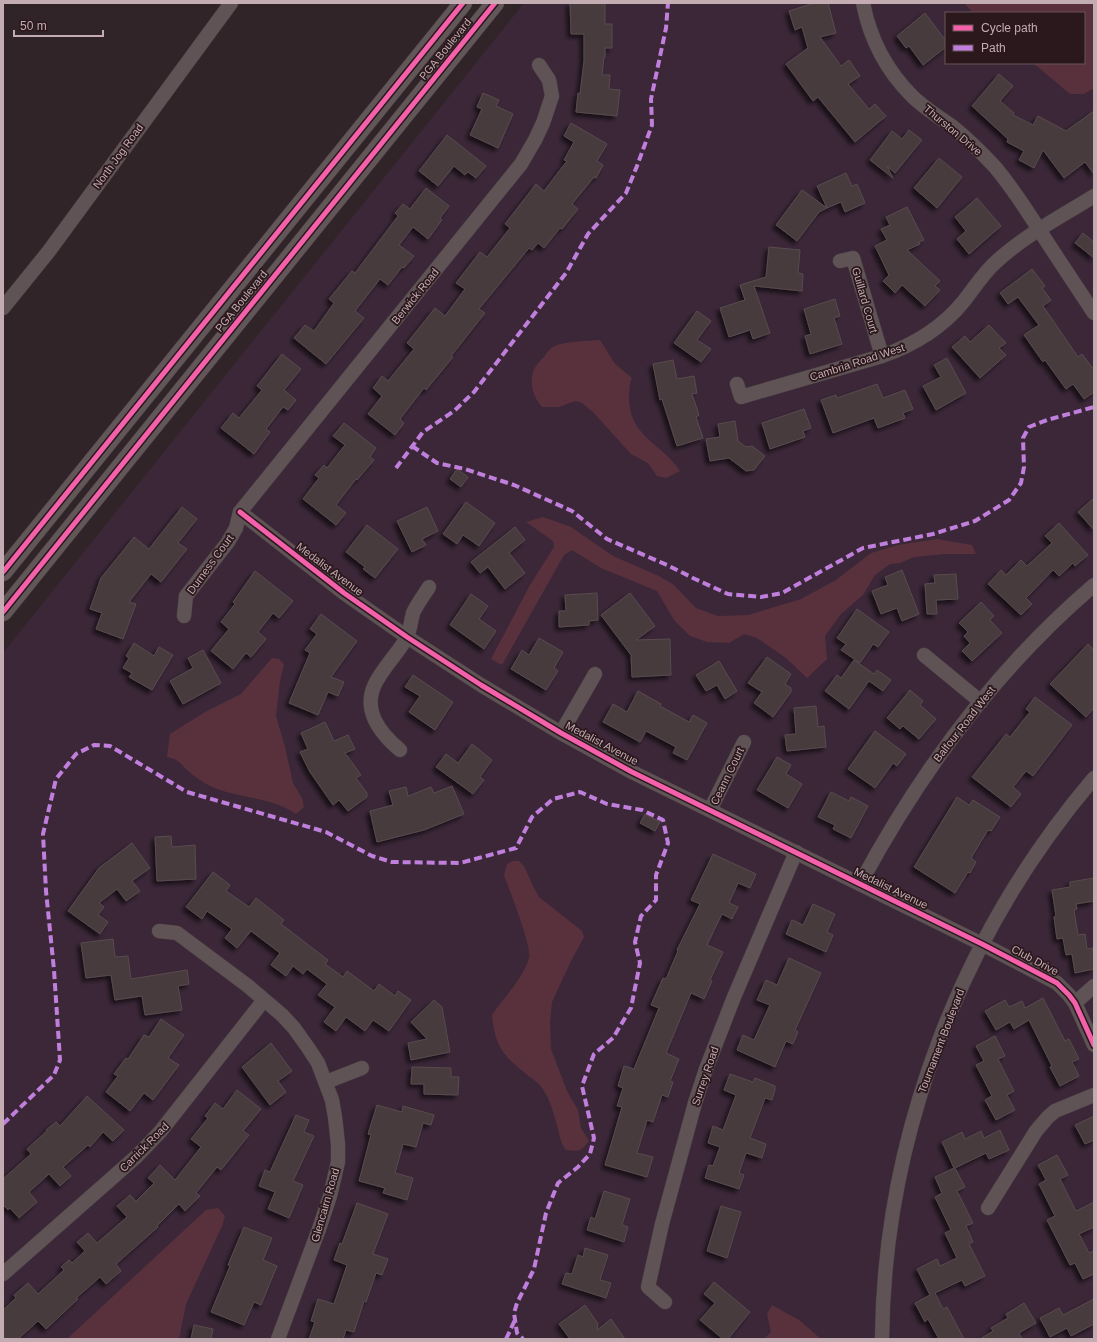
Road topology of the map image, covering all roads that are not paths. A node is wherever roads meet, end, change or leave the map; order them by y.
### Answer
1 (231, 3) edge
2 (463, 3) edge
3 (495, 3) edge
4 (864, 3) edge
5 (539, 65) dead end
6 (1094, 196) edge
7 (1040, 230) junction
8 (840, 261) dead end
9 (3, 308) edge
10 (1094, 313) edge
11 (882, 356) junction
12 (737, 384) dead end
13 (240, 512) junction
14 (3, 572) edge
15 (1094, 585) edge
16 (429, 587) dead end
17 (3, 612) edge
18 (184, 616) dead end
19 (407, 637) junction
20 (924, 655) dead end
21 (595, 674) dead end
22 (981, 702) junction
23 (561, 733) junction
24 (744, 742) dead end
25 (400, 750) dead end
26 (1094, 778) edge
27 (710, 810) junction
28 (796, 852) junction
29 (860, 884) junction
30 (159, 931) dead end
31 (982, 944) junction
32 (1094, 986) edge
33 (264, 1000) junction
34 (1075, 1003) junction
35 (1094, 1045) edge
36 (362, 1068) dead end
37 (326, 1082) junction
38 (1094, 1095) edge
39 (988, 1208) dead end
40 (3, 1274) edge
41 (666, 1302) dead end
42 (278, 1339) edge
43 (882, 1339) edge

1 - 9 street, North Jog Road
2 - 14 main road, PGA Boulevard
3 - 17 main road, PGA Boulevard
4 - 7 street, Thurston Drive
5 - 13 street, Berwick Road
6 - 7 street, Cambria Road West
7 - 10 street, Thurston Drive
7 - 11 street, Cambria Road West
8 - 11 street, Guillard Court
11 - 12 street, Cambria Road West
13 - 18 street, Durness Court
13 - 19 street, Medalist Avenue
15 - 22 street, Balfour Road West
16 - 19 street
19 - 23 street, Medalist Avenue
19 - 25 street
20 - 22 street
21 - 23 street
22 - 29 street, Balfour Road West
23 - 27 street, Medalist Avenue
24 - 27 street, Ceann Court
26 - 31 street, Tournament Boulevard
27 - 28 street, Medalist Avenue
28 - 29 street, Medalist Avenue
28 - 41 street, Surrey Road
29 - 31 street, Medalist Avenue
30 - 33 street, Glencairn Road
31 - 34 street, Club Drive
31 - 43 street, Tournament Boulevard
32 - 34 street
33 - 37 street, Glencairn Road
33 - 40 street, Carrick Road
34 - 35 street, Club Drive
36 - 37 street
37 - 42 street, Glencairn Road
38 - 39 street

